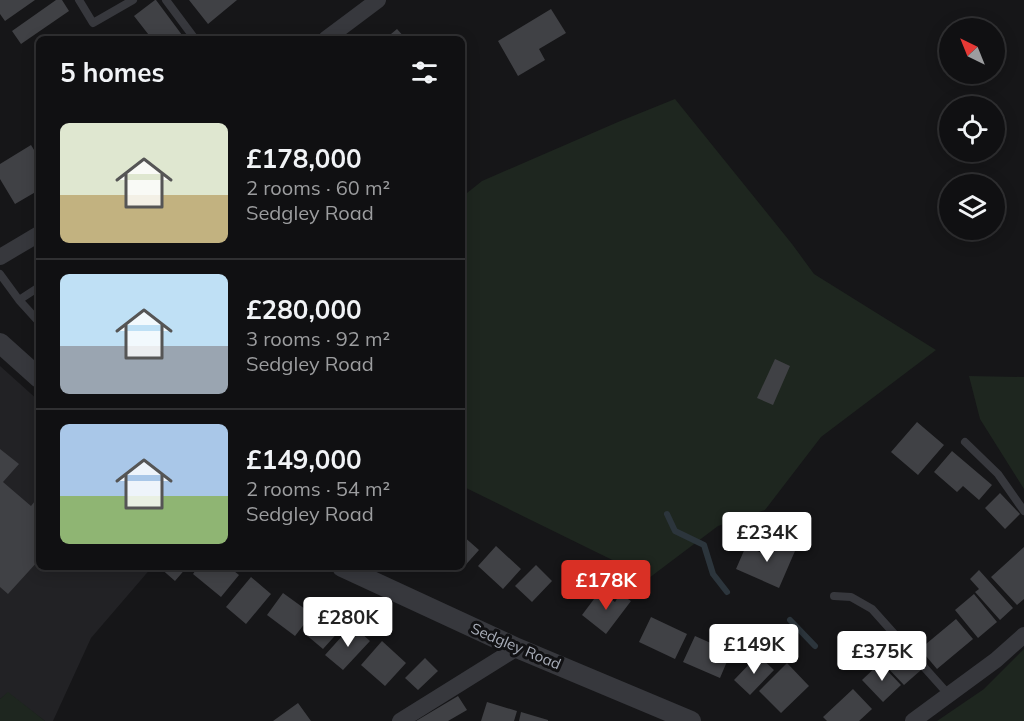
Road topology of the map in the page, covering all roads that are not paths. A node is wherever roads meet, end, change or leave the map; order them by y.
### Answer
1 (80, 0) edge
2 (133, 0) edge
3 (166, 0) edge
4 (378, 0) edge
5 (193, 36) edge
6 (330, 36) edge
7 (36, 236) edge
8 (0, 257) edge
9 (0, 274) edge
10 (36, 289) edge
11 (19, 300) junction
12 (36, 319) edge
13 (0, 343) edge
14 (36, 375) edge
15 (965, 442) dead end
16 (1024, 511) edge
17 (348, 570) edge
18 (834, 596) dead end
19 (1024, 635) edge
20 (517, 648) junction
21 (949, 694) junction
22 (400, 721) edge
23 (691, 721) edge
24 (913, 721) edge

1 - 2 lane
3 - 5 lane
4 - 6 street
7 - 8 street
9 - 11 lane
10 - 11 lane
11 - 12 lane
13 - 14 street
15 - 16 lane
17 - 20 street, Sedgley Road
18 - 21 lane
19 - 21 street
20 - 22 street
20 - 23 street, Sedgley Road
21 - 24 street

